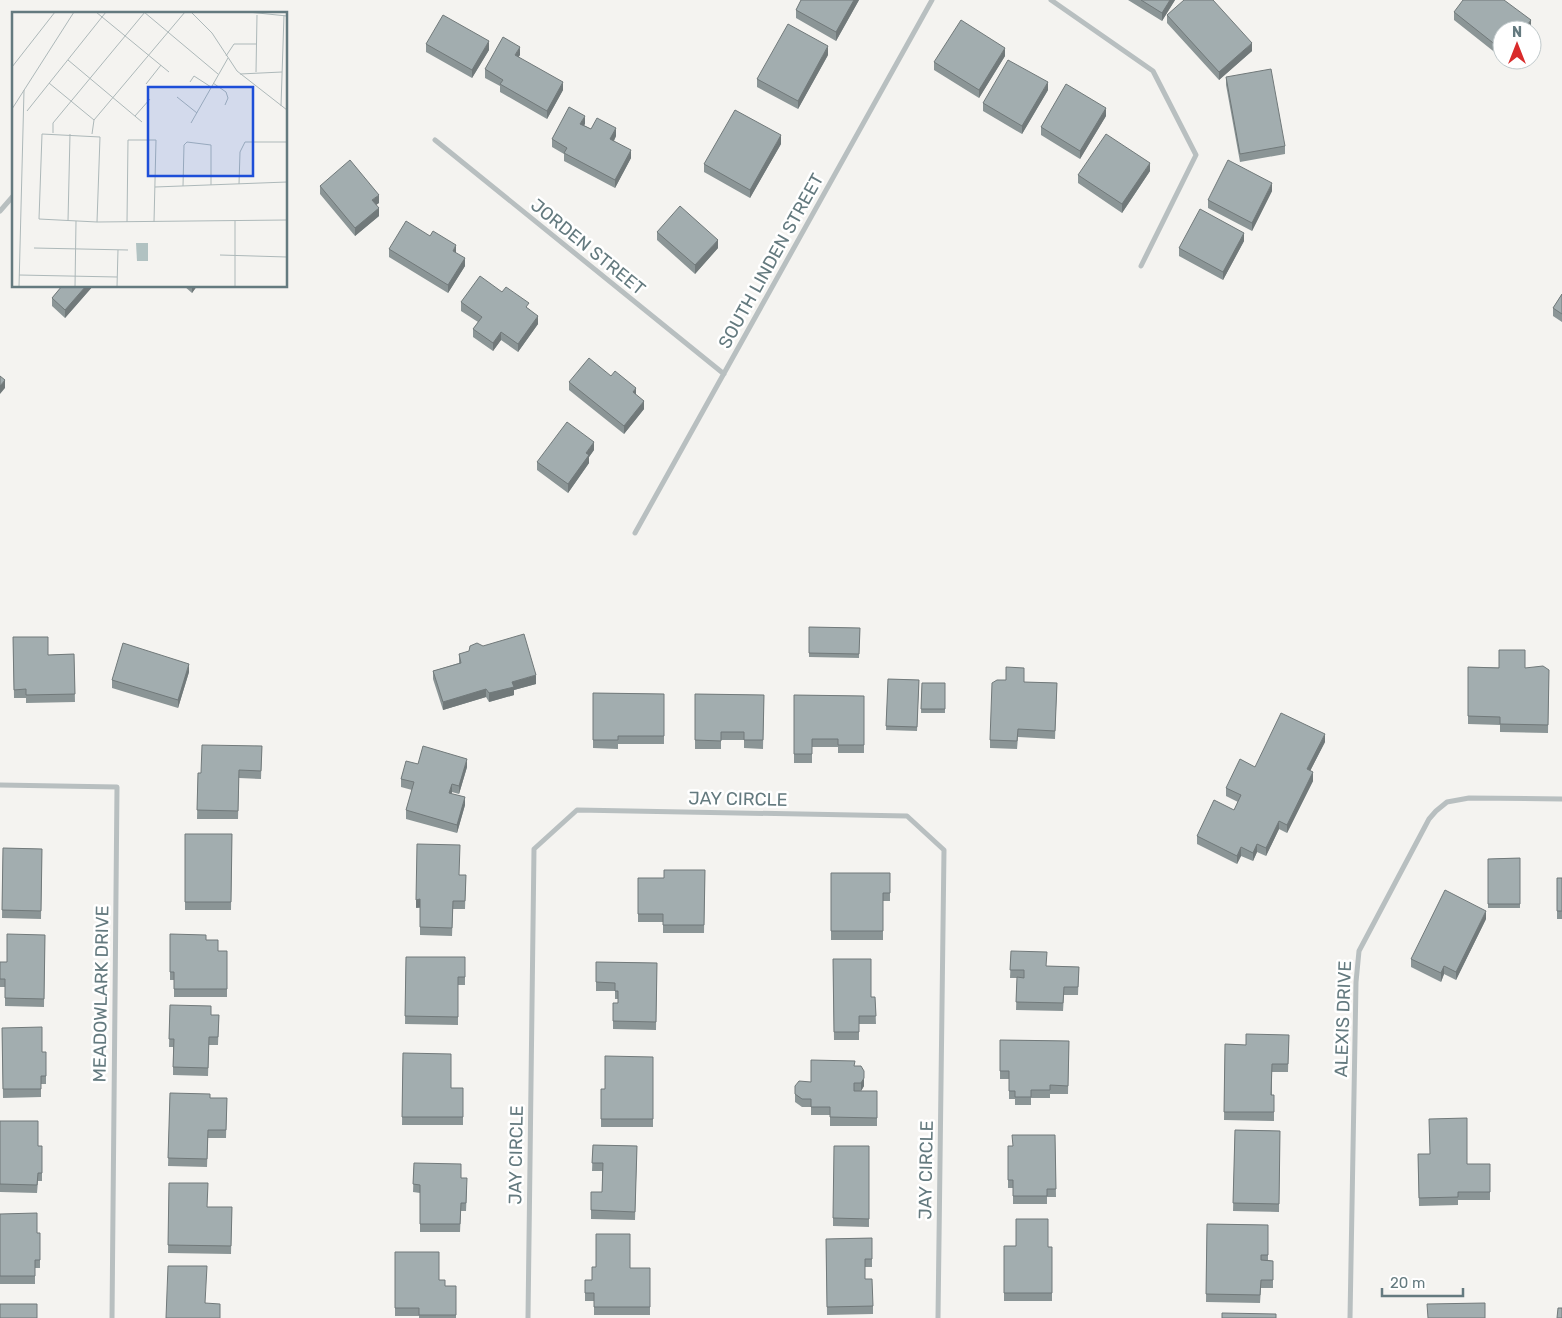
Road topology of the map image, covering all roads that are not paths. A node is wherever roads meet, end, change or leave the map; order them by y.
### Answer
1 (1051, 0) edge
2 (930, 1) edge
3 (435, 140) dead end
4 (12, 196) edge
5 (0, 211) edge
6 (1141, 266) dead end
7 (724, 374) junction
8 (636, 533) dead end
9 (0, 785) edge
10 (1562, 799) edge
11 (112, 1318) edge
12 (528, 1318) edge
13 (938, 1318) edge
14 (1350, 1318) edge

1 - 6 street
2 - 7 street, SOUTH LINDEN STREET
3 - 7 street, JORDEN STREET
4 - 5 street
7 - 8 street, SOUTH LINDEN STREET
9 - 11 street, MEADOWLARK DRIVE
10 - 14 street, ALEXIS DRIVE
12 - 13 street, JAY CIRCLE

